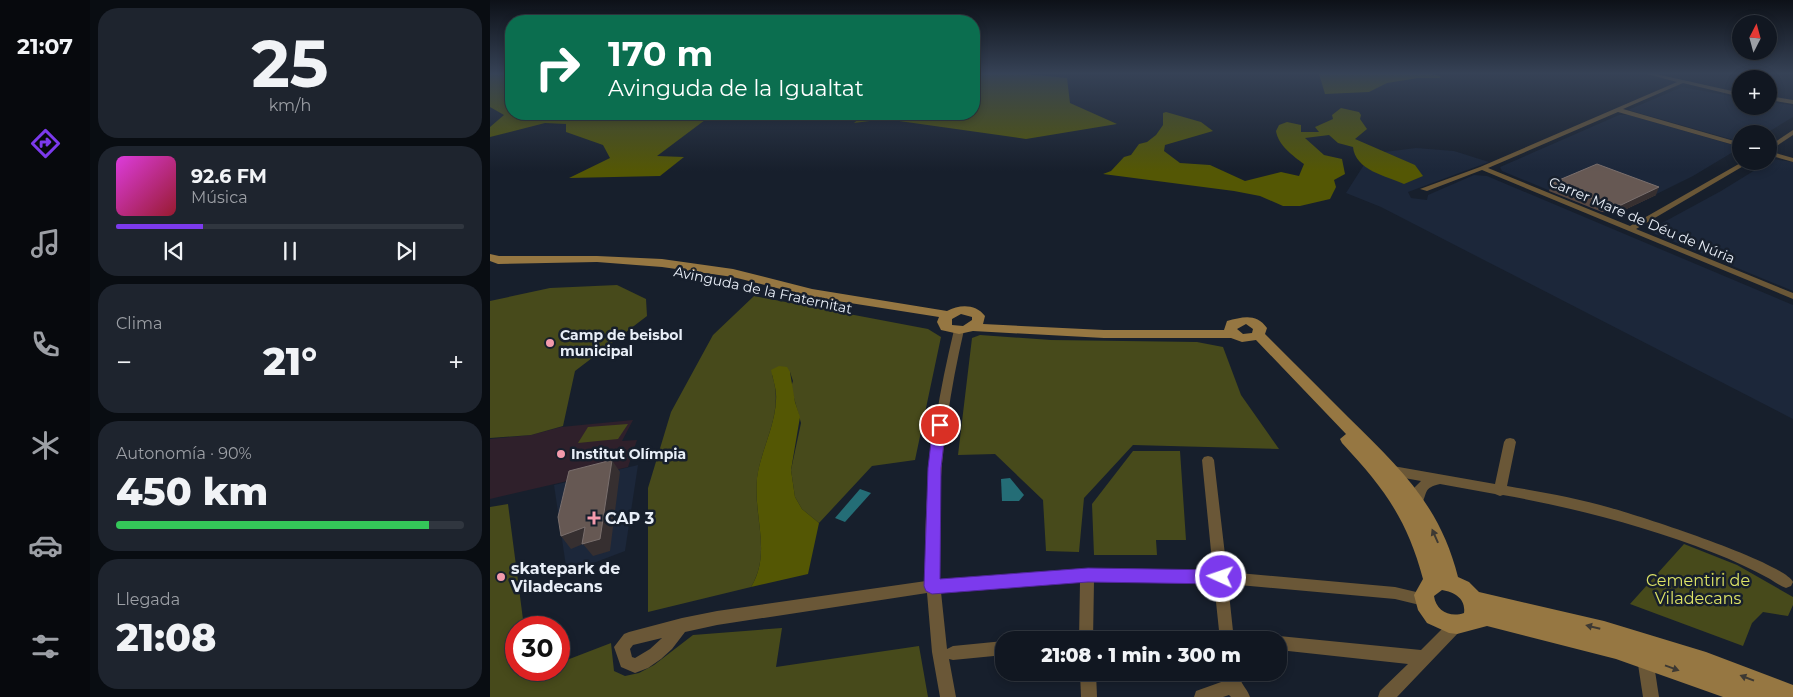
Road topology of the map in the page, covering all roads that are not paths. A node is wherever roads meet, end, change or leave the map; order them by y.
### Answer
1 (1627, 107) edge
2 (1619, 110) junction
3 (1793, 132) edge
4 (1732, 142) edge
5 (1777, 145) edge
6 (1777, 154) edge
7 (1793, 160) edge
8 (1482, 168) junction
9 (1733, 170) edge
10 (1424, 189) dead end
11 (1630, 229) junction
12 (492, 262) edge
13 (808, 296) joint
14 (1793, 296) edge
15 (946, 319) junction
16 (976, 323) junction
17 (959, 330) junction
18 (1254, 337) junction
19 (1510, 442) dead end
20 (1208, 460) dead end
21 (1393, 471) junction
22 (1440, 480) junction
23 (1500, 491) junction
24 (1418, 502) junction
25 (1221, 577) junction
26 (1087, 582) dead end
27 (1442, 582) junction
28 (1786, 582) dead end
29 (932, 586) junction
30 (1473, 599) junction
31 (1424, 600) junction
32 (1464, 622) junction
33 (682, 625) dead end
34 (1086, 631) edge
35 (1226, 631) edge
36 (1287, 644) edge
37 (995, 649) edge
38 (953, 652) dead end
39 (1425, 658) junction
40 (1645, 658) junction
41 (1088, 681) edge
42 (1235, 685) edge
43 (1793, 696) edge
44 (948, 697) edge
45 (1089, 697) edge
46 (1202, 697) edge
47 (1386, 697) edge
48 (1651, 697) edge
49 (1754, 697) edge

1 - 2 street
2 - 4 street
2 - 8 street
3 - 5 street
6 - 7 street
8 - 10 street
8 - 11 street, Carrer Mare de Déu de Núria
9 - 11 street
11 - 14 street, Carrer Mare de Déu de Núria
12 - 13 street, Avinguda de la Fraternitat
13 - 15 street, Avinguda de la Fraternitat
15 - 16 street
15 - 17 street
16 - 17 street
16 - 18 street
17 - 29 street
18 - 21 street
18 - 27 street
19 - 23 street
20 - 25 street
21 - 22 street
21 - 24 street
22 - 23 street
22 - 24 street
23 - 28 street
27 -> 24 street
25 - 29 street
25 - 31 street
25 - 35 street
26 - 34 street
27 - 30 street
27 - 31 street
29 - 33 street
29 - 44 street
30 - 32 street
43 -> 30 street
31 - 32 street
32 - 39 street
32 - 40 street
36 - 39 street
37 - 38 street
39 - 47 street
40 - 48 street
40 -> 49 street
41 - 45 street
42 - 46 street

